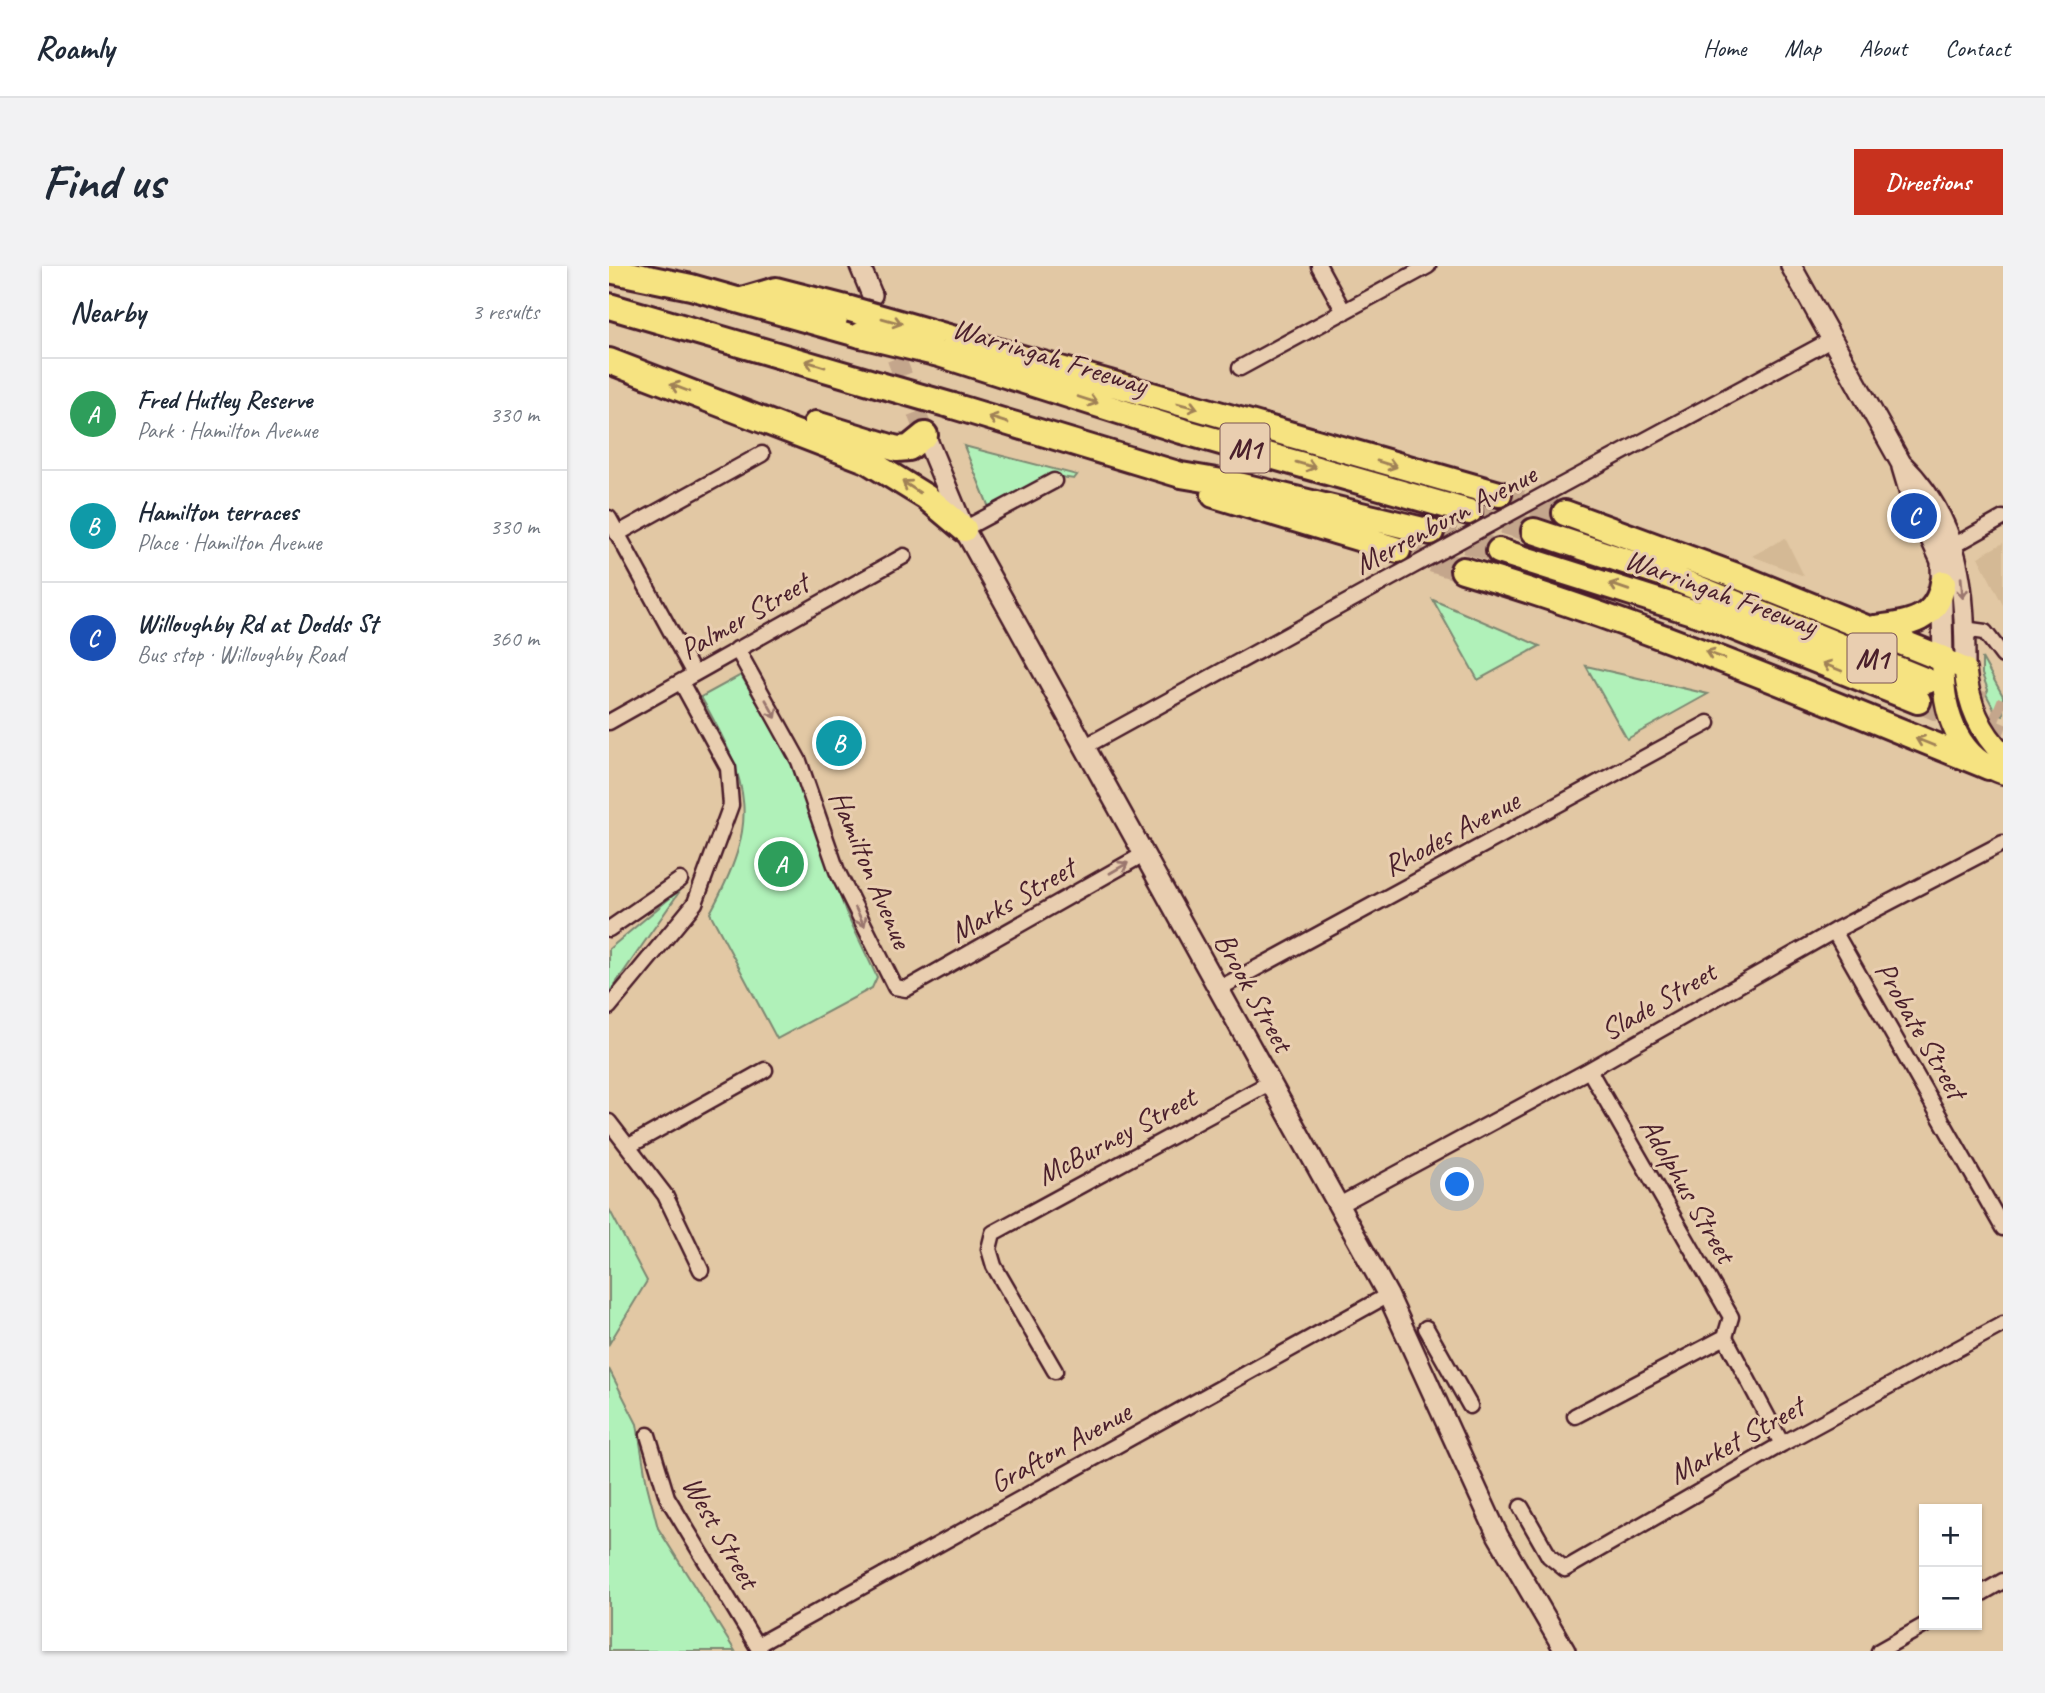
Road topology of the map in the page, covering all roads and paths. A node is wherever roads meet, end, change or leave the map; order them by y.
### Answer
1 (860, 266) edge
2 (1319, 266) edge
3 (1428, 266) edge
4 (1791, 266) edge
5 (609, 270) edge
6 (872, 295) dead end
7 (741, 300) junction
8 (609, 306) edge
9 (1344, 312) junction
10 (1832, 340) junction
11 (936, 343) junction
12 (609, 361) edge
13 (1240, 368) dead end
14 (744, 411) junction
15 (925, 435) joint
16 (762, 454) dead end
17 (1181, 475) junction
18 (1054, 481) dead end
19 (1499, 494) tunnel mouth
20 (1469, 512) tunnel mouth
21 (1565, 513) tunnel mouth
22 (2003, 518) edge
23 (609, 519) edge
24 (964, 529) junction
25 (1534, 531) tunnel mouth
26 (1431, 532) tunnel mouth
27 (617, 534) junction
28 (1946, 549) junction
29 (1398, 550) tunnel mouth
30 (1499, 551) tunnel mouth
31 (904, 556) dead end
32 (1463, 569) tunnel mouth
33 (1943, 583) junction
34 (1871, 628) junction
35 (1964, 629) junction
36 (737, 649) junction
37 (2003, 656) edge
38 (1954, 664) junction
39 (694, 674) junction
40 (681, 682) junction
41 (1974, 713) junction
42 (609, 722) edge
43 (1708, 723) dead end
44 (2003, 732) edge
45 (1084, 747) junction
46 (1998, 765) edge
47 (2003, 843) edge
48 (1144, 854) junction
49 (680, 880) dead end
50 (609, 929) edge
51 (1834, 932) junction
52 (906, 989) joint
53 (1218, 989) junction
54 (609, 1007) edge
55 (765, 1070) dead end
56 (1590, 1070) junction
57 (1271, 1082) junction
58 (609, 1122) edge
59 (629, 1146) junction
60 (1339, 1205) junction
61 (2003, 1228) edge
62 (701, 1270) dead end
63 (1388, 1295) junction
64 (2003, 1324) edge
65 (1426, 1328) dead end
66 (1725, 1338) junction
67 (1055, 1371) dead end
68 (1451, 1373) junction
69 (1429, 1381) junction
70 (1470, 1406) dead end
71 (1575, 1416) dead end
72 (648, 1435) dead end
73 (1782, 1444) junction
74 (1521, 1507) dead end
75 (2003, 1581) edge
76 (1982, 1593) edge
77 (1919, 1628) edge
78 (758, 1648) edge
79 (1565, 1651) edge
80 (1879, 1651) edge

1 - 6 main road
2 - 9 street
3 - 9 street
4 - 10 main road
5 - 7 highway, Warringah Freeway / M1
7 - 11 highway, Warringah Freeway / M1, bridge
7 -> 11 highway, bridge
17 -> 8 highway, M1, bridge
9 - 13 street
10 - 28 main road
10 - 45 street, Merrenburn Avenue, bridge
11 -> 19 highway
11 -> 20 highway, Warringah Freeway / M1
14 -> 12 highway
14 - 15 highway
24 -> 14 highway
15 - 24 main road, Brook Street
16 - 27 street
17 - 26 highway, M1
17 - 29 highway
18 - 24 street
21 - 34 highway
22 - 28 street
23 - 27 street
24 - 45 main road, Brook Street
25 -> 30 highway, Warringah Freeway / M1
27 - 39 street
28 - 33 main road
28 -> 35 main road
31 - 36 street, Palmer Street
46 -> 32 highway
33 - 34 highway
33 - 38 main road
34 - 38 highway
35 - 37 street
35 - 38 main road
36 - 39 street, Palmer Street
36 -> 52 street, Hamilton Avenue
38 - 41 main road
38 - 46 main road
39 - 40 street, Palmer Street
40 - 42 street, Palmer Street
40 - 54 street
41 - 44 main road
41 - 46 main road
43 - 53 street, Rhodes Avenue
45 - 48 main road, Brook Street
47 - 51 street, Slade Street
52 -> 48 street, Marks Street
48 - 53 main road, Brook Street
49 - 50 street
51 - 56 street, Slade Street
51 - 61 street, Probate Street
53 - 57 main road, Brook Street
55 - 59 street
56 - 60 street, Slade Street
56 - 66 street, Adolphus Street
57 - 60 main road, Brook Street
57 - 67 street, McBurney Street
58 - 59 street
59 - 62 street
60 - 63 main road, Brook Street
63 - 69 main road, Brook Street
63 - 78 street, Grafton Avenue
64 - 73 street, Market Street
65 - 68 street
66 - 71 street
66 - 73 street, Adolphus Street
68 - 69 street
68 - 70 street
69 - 79 main road, Brook Street
72 - 78 street, West Street
73 - 74 street, Market Street
75 - 76 street
77 - 80 street

